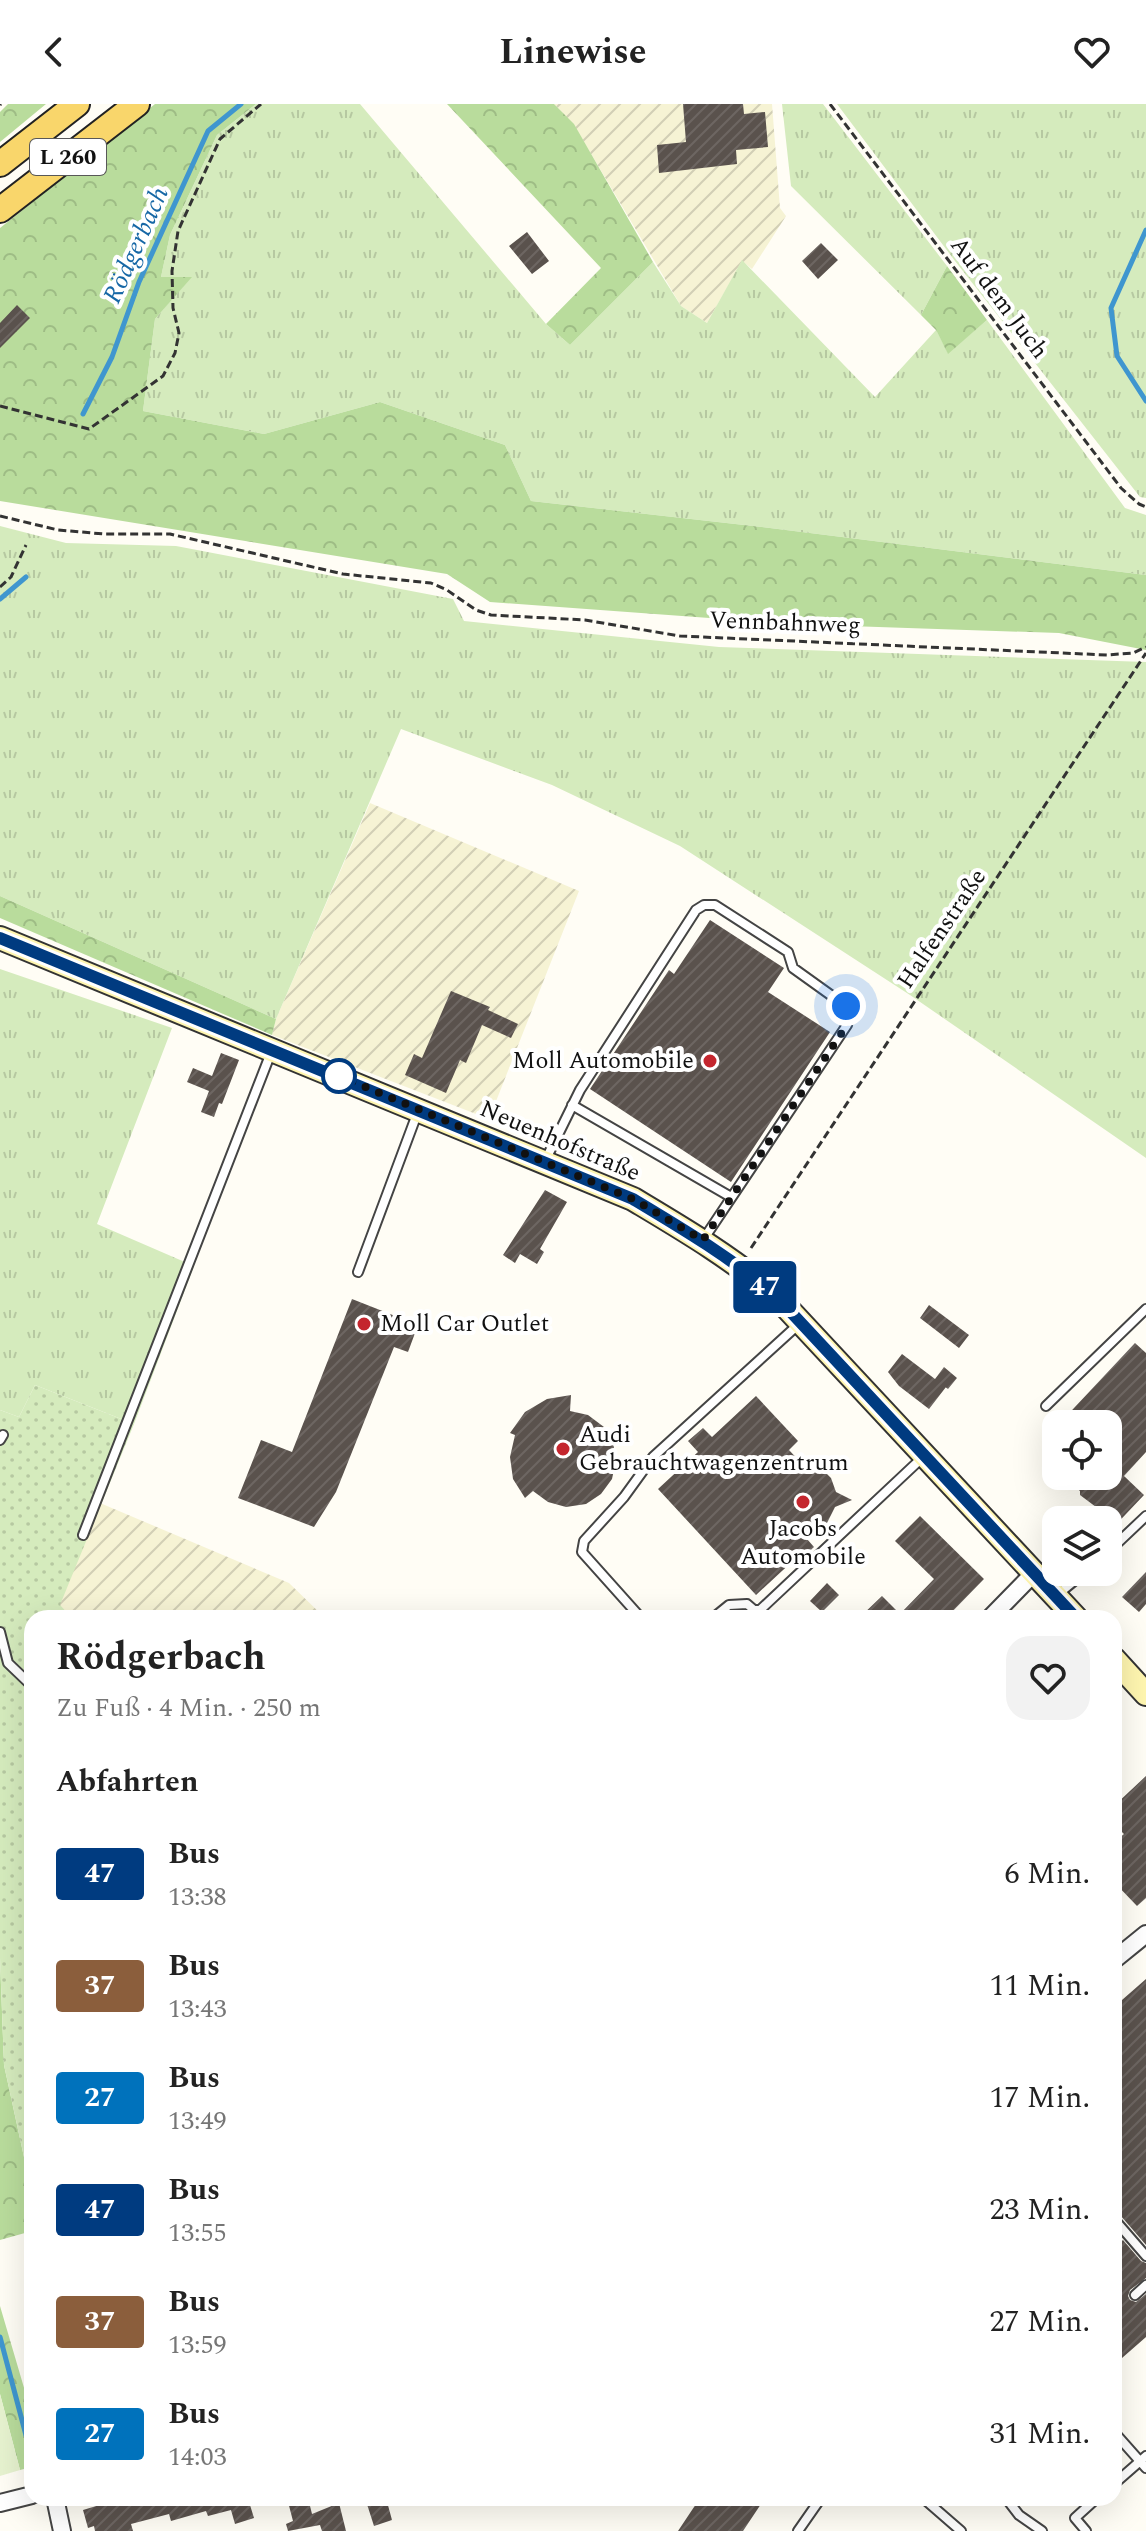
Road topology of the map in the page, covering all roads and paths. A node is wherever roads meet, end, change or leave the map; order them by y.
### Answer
1 (77, 104) edge
2 (137, 104) edge
3 (261, 104) edge
4 (830, 104) edge
5 (0, 164) edge
6 (0, 210) edge
7 (0, 406) edge
8 (1146, 507) edge
9 (0, 516) edge
10 (26, 545) dead end
11 (0, 587) edge
12 (1146, 647) edge
13 (1146, 653) edge
14 (0, 938) edge
15 (273, 1049) junction
16 (572, 1105) junction
17 (418, 1109) junction
18 (545, 1162) junction
19 (731, 1197) junction
20 (703, 1240) junction
21 (739, 1265) junction
22 (358, 1272) dead end
23 (1146, 1309) edge
24 (800, 1322) junction
25 (1046, 1406) dead end
26 (924, 1455) junction
27 (1146, 1516) edge
28 (83, 1535) dead end
29 (1122, 1539) edge
30 (1034, 1573) junction
31 (1068, 1586) edge
32 (1056, 1596) junction
33 (634, 1610) edge
34 (723, 1610) edge
35 (754, 1610) edge
36 (760, 1610) edge
37 (998, 1610) edge
38 (1069, 1610) edge
39 (0, 1632) edge
40 (1122, 1668) edge
41 (24, 1678) edge
42 (1146, 1694) edge
43 (1146, 1934) edge
44 (1122, 1954) edge
45 (1122, 2228) edge
46 (1146, 2256) edge
47 (1146, 2285) edge
48 (1135, 2295) dead end
49 (1122, 2440) edge
50 (1144, 2462) edge
51 (1122, 2478) edge
52 (24, 2497) edge
53 (0, 2503) edge
54 (57, 2506) edge
55 (815, 2506) edge
56 (932, 2506) edge
57 (1012, 2506) edge
58 (1088, 2506) edge
59 (62, 2531) edge
60 (798, 2531) edge
61 (961, 2531) edge
62 (1042, 2531) edge
63 (1086, 2531) edge

1 - 5 main road, L 260
2 - 6 main road, L 260
3 - 7 path
4 - 8 path, Auf dem Juch
9 - 12 path, Vennbahnweg
10 - 11 path
13 - 21 path, Halfenstraße
14 - 15 street, Neuenhofstraße
15 - 17 street, Neuenhofstraße
15 - 28 lane
16 - 18 lane
16 - 19 lane
16 - 19 lane
17 - 18 street, Neuenhofstraße
17 - 22 lane
18 - 20 street, Neuenhofstraße
19 - 20 lane
20 - 21 street, Neuenhofstraße
21 - 24 street, Neuenhofstraße
23 - 25 lane
24 - 26 street, Neuenhofstraße
24 - 33 lane
26 - 30 street, Neuenhofstraße
26 - 36 lane
27 - 29 lane
30 - 32 street, Neuenhofstraße
30 - 37 street
31 - 32 lane
32 - 38 street, Neuenhofstraße
34 - 35 lane
39 - 41 lane
40 - 42 street
43 - 44 street
45 - 46 lane
47 - 48 lane
49 - 50 lane
50 - 51 lane
52 - 53 street
54 - 59 street
55 - 60 lane
56 - 61 lane
57 - 62 lane
58 - 63 lane

